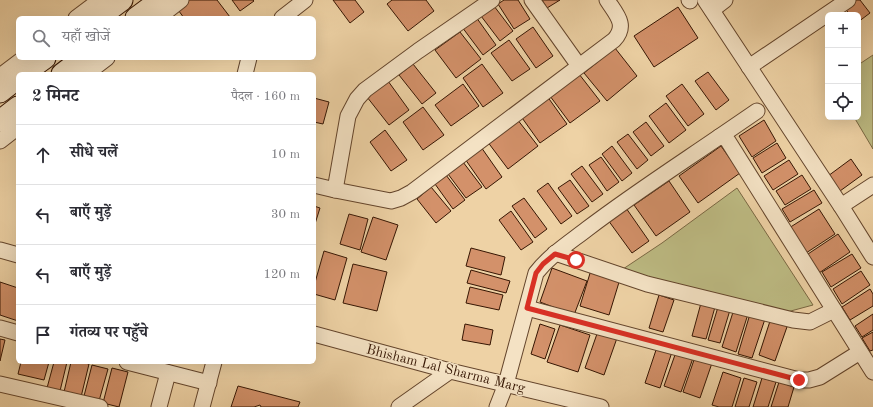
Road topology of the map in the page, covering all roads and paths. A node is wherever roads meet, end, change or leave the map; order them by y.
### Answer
1 (100, 0) edge
2 (122, 0) edge
3 (160, 0) edge
4 (181, 0) edge
5 (305, 0) edge
6 (492, 0) edge
7 (532, 0) edge
8 (606, 0) edge
9 (725, 0) edge
10 (848, 0) edge
11 (708, 5) edge
12 (79, 16) edge
13 (101, 16) edge
14 (139, 16) edge
15 (161, 16) edge
16 (285, 16) edge
17 (21, 60) edge
18 (42, 60) edge
19 (80, 60) edge
20 (104, 60) edge
21 (248, 60) edge
22 (579, 66) junction
23 (749, 67) junction
24 (26, 72) edge
25 (65, 72) edge
26 (89, 72) edge
27 (246, 72) edge
28 (0, 76) edge
29 (16, 80) edge
30 (0, 92) edge
31 (16, 109) edge
32 (758, 111) dead end
33 (0, 121) edge
34 (16, 129) edge
35 (719, 137) junction
36 (0, 141) edge
37 (316, 185) edge
38 (873, 185) edge
39 (335, 190) junction
40 (841, 206) junction
41 (0, 250) edge
42 (16, 254) edge
43 (555, 254) junction
44 (873, 257) edge
45 (527, 308) junction
46 (834, 310) junction
47 (0, 328) edge
48 (16, 332) edge
49 (316, 335) edge
50 (860, 352) junction
51 (134, 364) edge
52 (214, 364) edge
53 (450, 371) junction
54 (873, 372) edge
55 (168, 373) junction
56 (209, 383) junction
57 (0, 384) edge
58 (506, 384) junction
59 (44, 401) edge
60 (100, 407) edge
61 (159, 407) edge
62 (202, 407) edge
63 (399, 407) edge
64 (497, 407) edge
65 (601, 407) edge

1 - 12 street
2 - 13 main road
3 - 14 main road
4 - 15 street
5 - 16 street
6 - 39 street
7 - 22 street
8 - 22 street
9 - 11 street
10 - 23 street
11 - 23 street
17 - 28 street
18 - 24 main road
19 - 25 main road
20 - 26 street
21 - 27 street
22 - 39 street
23 - 40 street
29 - 30 main road
31 - 33 main road
32 - 35 street
34 - 36 street
35 - 43 street
35 - 46 street
37 - 39 street
38 - 40 street
40 - 44 street
41 - 42 street
43 - 45 street
43 - 46 street
45 - 50 street
45 - 58 street
46 - 50 street
47 - 48 street
49 - 53 street, Bhisham Lal Sharma Marg
50 - 54 street
51 - 55 street
52 - 56 street
53 - 58 street, Bhisham Lal Sharma Marg
53 - 63 street
55 - 56 street
55 - 61 street
56 - 62 street
57 - 59 street
58 - 64 street
58 - 65 street, Bhisham Lal Sharma Marg
59 - 60 street

